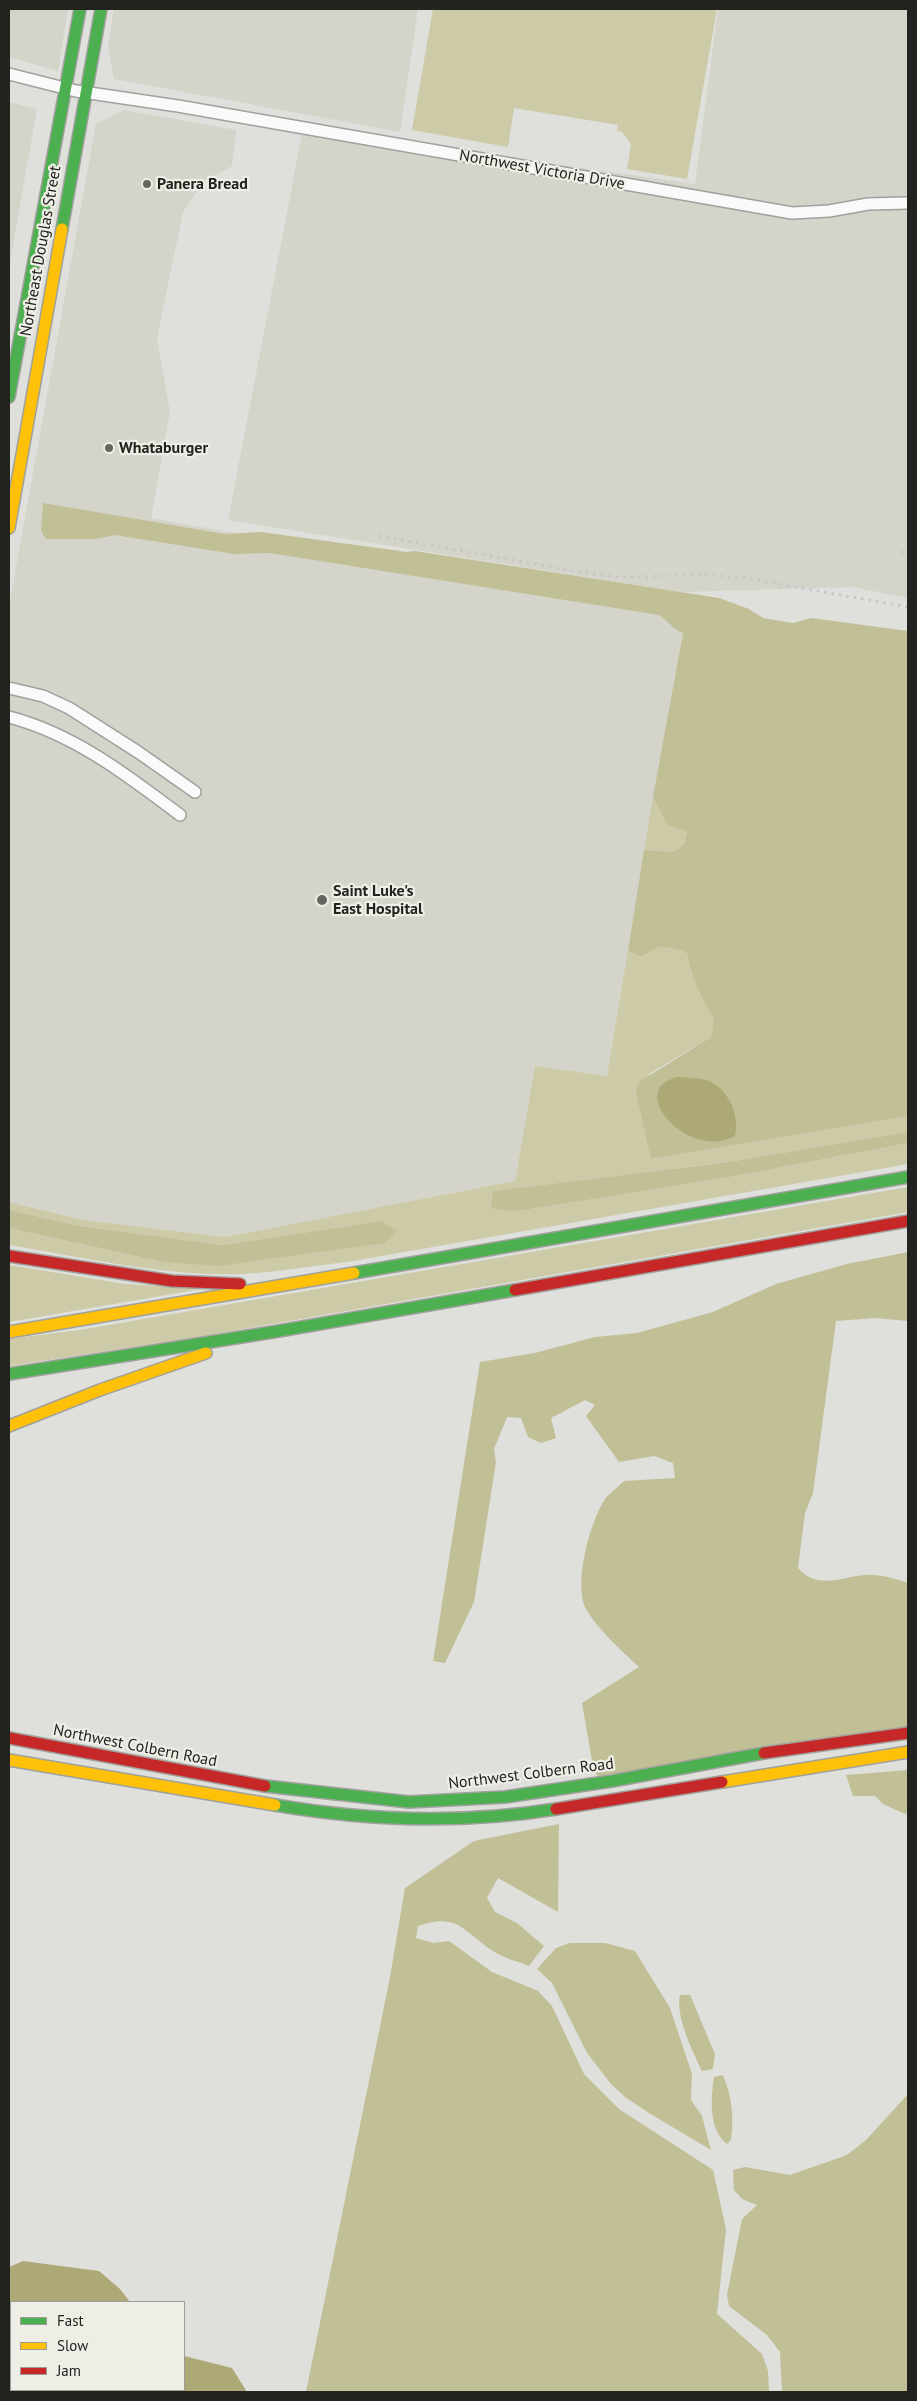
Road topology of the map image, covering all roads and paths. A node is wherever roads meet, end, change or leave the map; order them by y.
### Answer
1 (80, 9) edge
2 (101, 9) edge
3 (9, 74) edge
4 (67, 89) junction
5 (86, 93) junction
6 (908, 203) edge
7 (9, 397) edge
8 (9, 528) edge
9 (9, 688) edge
10 (9, 717) edge
11 (195, 792) dead end
12 (180, 815) dead end
13 (908, 1177) edge
14 (908, 1221) edge
15 (9, 1256) edge
16 (319, 1279) junction
17 (9, 1332) edge
18 (273, 1332) junction
19 (9, 1374) edge
20 (9, 1426) edge
21 (908, 1733) edge
22 (9, 1738) edge
23 (908, 1752) edge
24 (9, 1760) edge
25 (376, 1799) junction
26 (375, 1818) junction

1 - 4 main road, Northeast Douglas Street
2 - 5 main road, Northeast Douglas Street
3 - 4 street, Northwest Victoria Drive
4 - 5 street, Northwest Victoria Drive
4 - 7 main road, Northeast Douglas Street
5 - 6 street, Northwest Victoria Drive
5 - 8 main road, Northeast Douglas Street
9 - 11 street
10 - 12 street
13 - 16 main road
14 - 18 main road
15 - 16 main road
16 - 17 main road
18 - 19 main road
18 - 20 main road
21 - 25 main road, Northwest Colbern Road
22 - 25 main road, Northwest Colbern Road
23 - 26 main road
24 - 26 main road
25 - 26 main road

